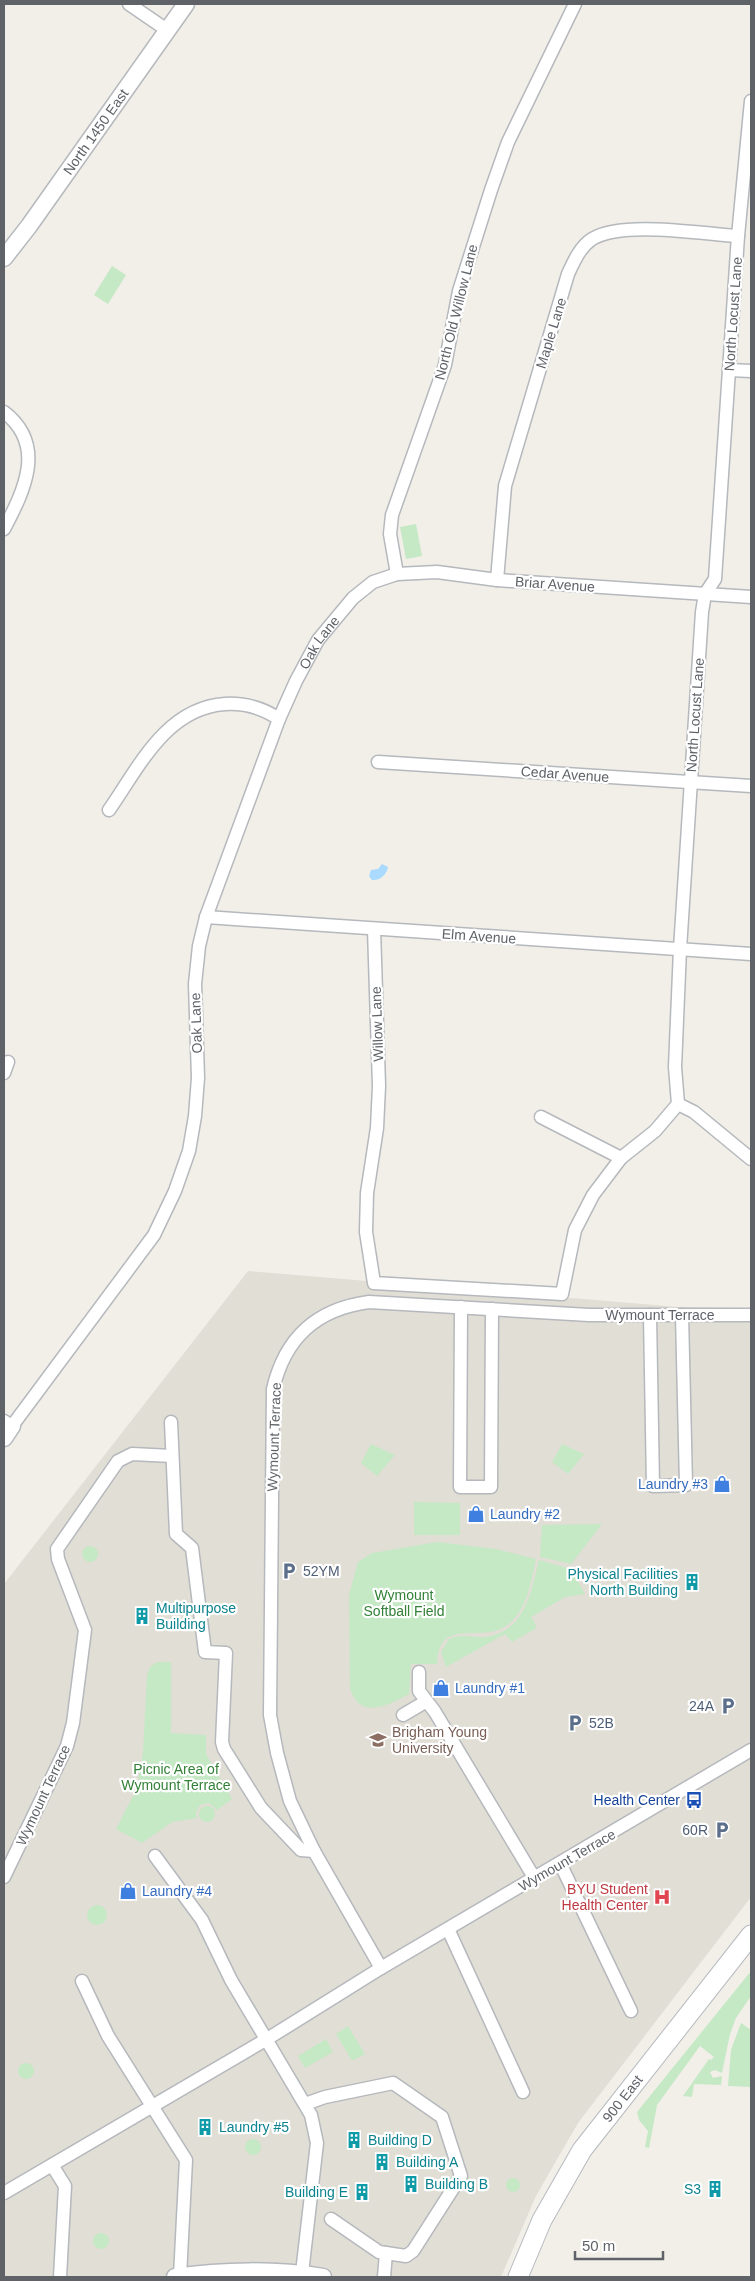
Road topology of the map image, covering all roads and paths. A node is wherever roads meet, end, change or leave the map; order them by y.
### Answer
1 (129, 4) edge
2 (186, 4) edge
3 (576, 4) edge
4 (167, 30) junction
5 (751, 101) edge
6 (738, 236) junction
7 (4, 258) edge
8 (729, 370) junction
9 (751, 371) edge
10 (4, 412) edge
11 (4, 529) edge
12 (397, 574) junction
13 (497, 580) junction
14 (362, 590) joint
15 (705, 594) junction
16 (751, 597) edge
17 (279, 719) junction
18 (378, 762) dead end
19 (691, 782) junction
20 (751, 786) edge
21 (109, 810) dead end
22 (206, 917) junction
23 (374, 929) junction
24 (680, 949) junction
25 (751, 954) edge
26 (678, 1104) junction
27 (540, 1117) dead end
28 (621, 1158) junction
29 (751, 1159) edge
30 (461, 1307) junction
31 (492, 1309) junction
32 (650, 1315) junction
33 (682, 1315) junction
34 (751, 1315) edge
35 (171, 1422) dead end
36 (6, 1428) edge
37 (172, 1456) junction
38 (418, 1672) dead end
39 (425, 1702) junction
40 (403, 1715) dead end
41 (751, 1750) edge
42 (314, 1851) junction
43 (155, 1856) dead end
44 (560, 1863) junction
45 (4, 1877) edge
46 (535, 1879) junction
47 (448, 1929) junction
48 (751, 1935) edge
49 (381, 1968) junction
50 (82, 1982) dead end
51 (631, 2011) dead end
52 (267, 2039) junction
53 (523, 2092) dead end
54 (305, 2104) junction
55 (152, 2107) junction
56 (52, 2165) junction
57 (4, 2194) edge
58 (331, 2219) dead end
59 (386, 2253) junction
60 (302, 2273) junction
61 (60, 2277) edge
62 (178, 2277) edge
63 (323, 2277) edge
64 (384, 2277) edge
65 (518, 2277) edge

1 - 4 street
2 - 4 street, North 1450 East
3 - 12 street, North Old Willow Lane
4 - 7 street, North 1450 East
5 - 6 street, North Locust Lane
6 - 8 street, North Locust Lane
6 - 13 street, Maple Lane
8 - 9 street
8 - 15 street, North Locust Lane
10 - 11 street
12 - 13 street, Briar Avenue
12 - 14 street, Briar Avenue
13 - 15 street, Briar Avenue
14 - 17 street, Oak Lane
15 - 16 street, Briar Avenue
15 - 19 street, North Locust Lane
17 - 21 street
17 - 22 street, Oak Lane
18 - 19 street, Cedar Avenue
19 - 20 street, Cedar Avenue
19 - 24 street, North Locust Lane
22 - 23 street, Elm Avenue
22 - 36 street, Oak Lane
23 - 24 street, Elm Avenue
23 - 28 street, Willow Lane
24 - 25 street, Elm Avenue
24 - 26 street, North Locust Lane
26 - 28 street
26 - 29 street
27 - 28 street
30 - 31 street, Wymount Terrace
30 - 31 street
30 - 42 street, Wymount Terrace
31 - 32 street, Wymount Terrace
32 - 33 street, Wymount Terrace
32 - 33 street
33 - 34 street, Wymount Terrace
35 - 37 street
37 - 42 street
37 - 45 street, Wymount Terrace
38 - 39 street
39 - 40 street
39 - 46 street
41 - 44 street, Wymount Terrace
42 - 49 street, Wymount Terrace
43 - 52 street
44 - 46 street, Wymount Terrace
44 - 51 street
46 - 47 street, Wymount Terrace
47 - 49 street, Wymount Terrace
47 - 53 street
48 - 65 main road, 900 East
49 - 52 street, Wymount Terrace
50 - 55 street
52 - 54 street
52 - 55 street, Wymount Terrace
54 - 59 street
54 - 60 street
55 - 56 street, Wymount Terrace
55 - 62 street
56 - 57 street, Wymount Terrace
56 - 61 street
58 - 59 street
59 - 64 street
60 - 62 street
60 - 63 street

